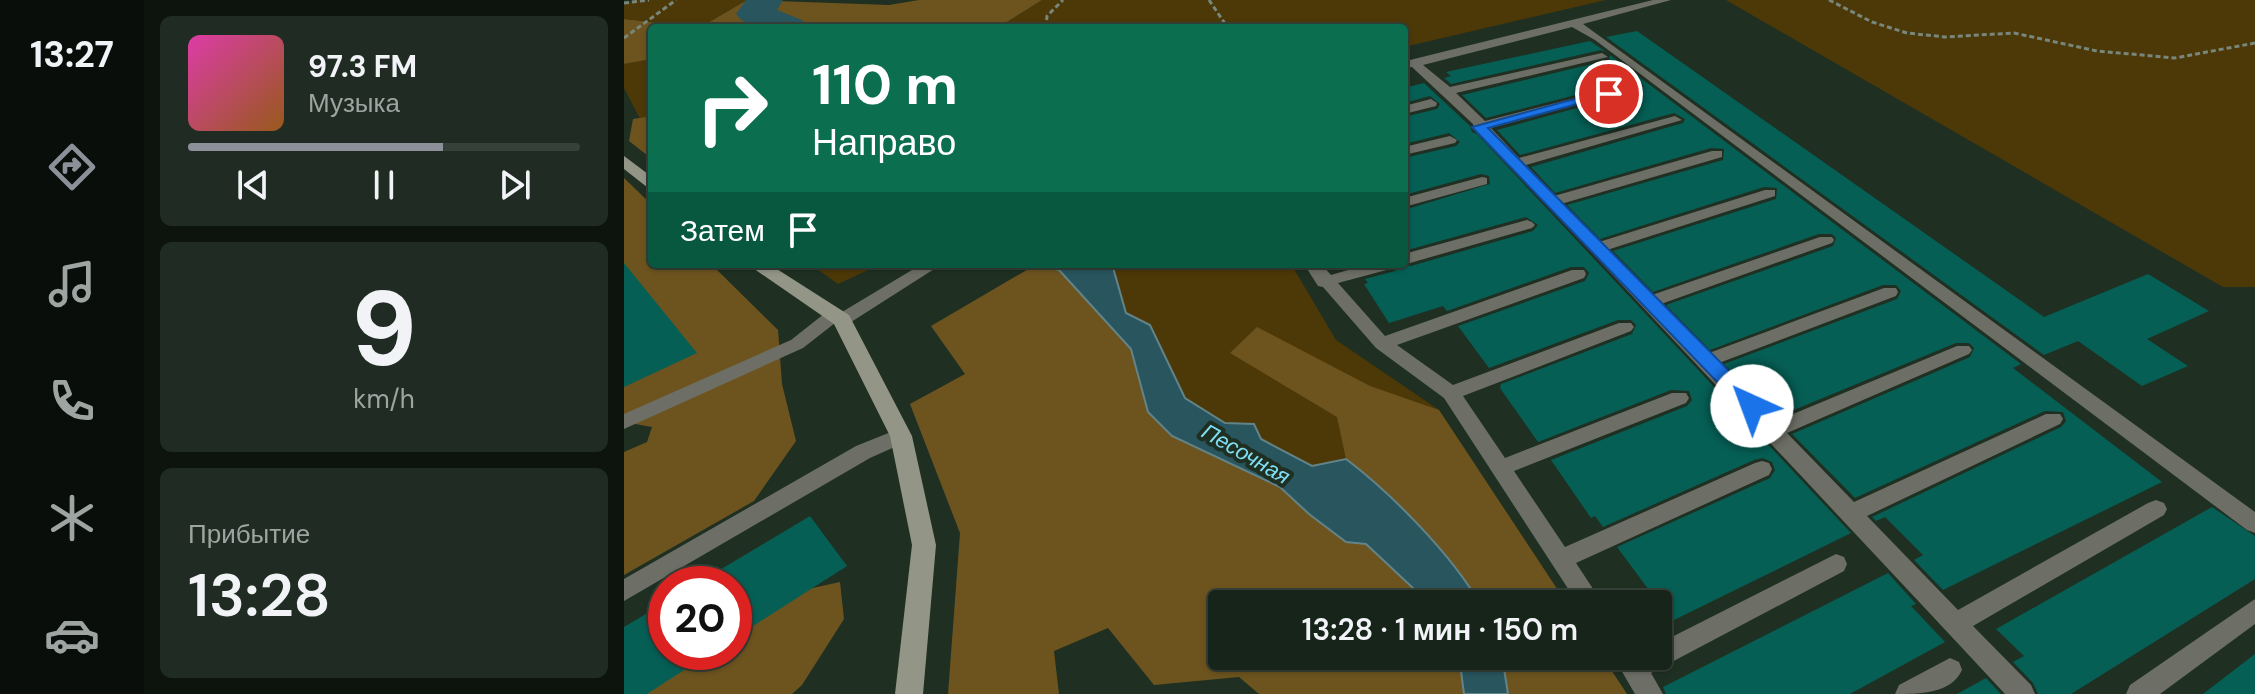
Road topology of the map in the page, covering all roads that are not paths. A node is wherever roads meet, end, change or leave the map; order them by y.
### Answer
1 (1666, 0) edge
2 (1572, 22) junction
3 (1602, 57) dead end
4 (1409, 65) edge
5 (1635, 87) dead end
6 (1450, 91) junction
7 (1431, 103) dead end
8 (1408, 109) edge
9 (1675, 120) dead end
10 (1479, 127) junction
11 (1450, 140) dead end
12 (1408, 150) edge
13 (1717, 154) dead end
14 (624, 161) edge
15 (1514, 164) junction
16 (1482, 181) dead end
17 (648, 182) edge
18 (1770, 193) dead end
19 (1408, 202) edge
20 (1550, 202) junction
21 (1527, 225) dead end
22 (1826, 240) dead end
23 (1596, 248) junction
24 (1408, 258) edge
25 (762, 268) edge
26 (926, 268) edge
27 (1315, 268) edge
28 (1374, 268) edge
29 (1578, 274) dead end
30 (1324, 282) junction
31 (1890, 292) dead end
32 (1651, 302) junction
33 (838, 317) junction
34 (1625, 327) dead end
35 (1382, 344) junction
36 (1963, 350) dead end
37 (1709, 360) junction
38 (1451, 393) junction
39 (1679, 398) dead end
40 (2053, 419) dead end
41 (624, 422) edge
42 (1774, 430) junction
43 (901, 436) junction
44 (1501, 468) junction
45 (1762, 469) dead end
46 (2156, 509) dead end
47 (1852, 513) junction
48 (2255, 524) edge
49 (1561, 559) junction
50 (1836, 564) dead end
51 (1582, 590) edge
52 (624, 591) edge
53 (2255, 610) edge
54 (1955, 624) junction
55 (1672, 642) edge
56 (1634, 670) edge
57 (1950, 670) dead end
58 (909, 694) edge
59 (1650, 694) edge
60 (1908, 694) edge
61 (2022, 694) edge
62 (2139, 694) edge

1 - 2 lane
2 - 4 lane
2 - 48 lane
3 - 6 lane
4 - 6 lane
5 - 10 lane
6 - 10 lane
7 - 8 lane
9 - 15 lane
10 - 15 lane
11 - 12 lane
13 - 20 lane
14 - 17 street
15 - 20 lane
16 - 19 lane
18 - 23 lane
20 - 23 lane
21 - 24 lane
22 - 32 lane
23 - 32 lane
25 - 33 street
26 - 33 lane
27 - 30 lane
28 - 30 lane
29 - 35 lane
30 - 35 lane
31 - 37 lane
32 - 37 lane
33 - 41 lane
33 - 43 street
34 - 38 lane
35 - 38 lane
36 - 42 lane
37 - 42 lane
38 - 44 lane
39 - 44 lane
40 - 47 lane
42 - 47 lane
43 - 52 lane
43 - 58 street
44 - 49 lane
45 - 49 lane
46 - 54 lane
47 - 54 lane
49 - 51 lane
50 - 55 lane
53 - 62 lane
54 - 61 lane
56 - 59 lane
57 - 60 lane

